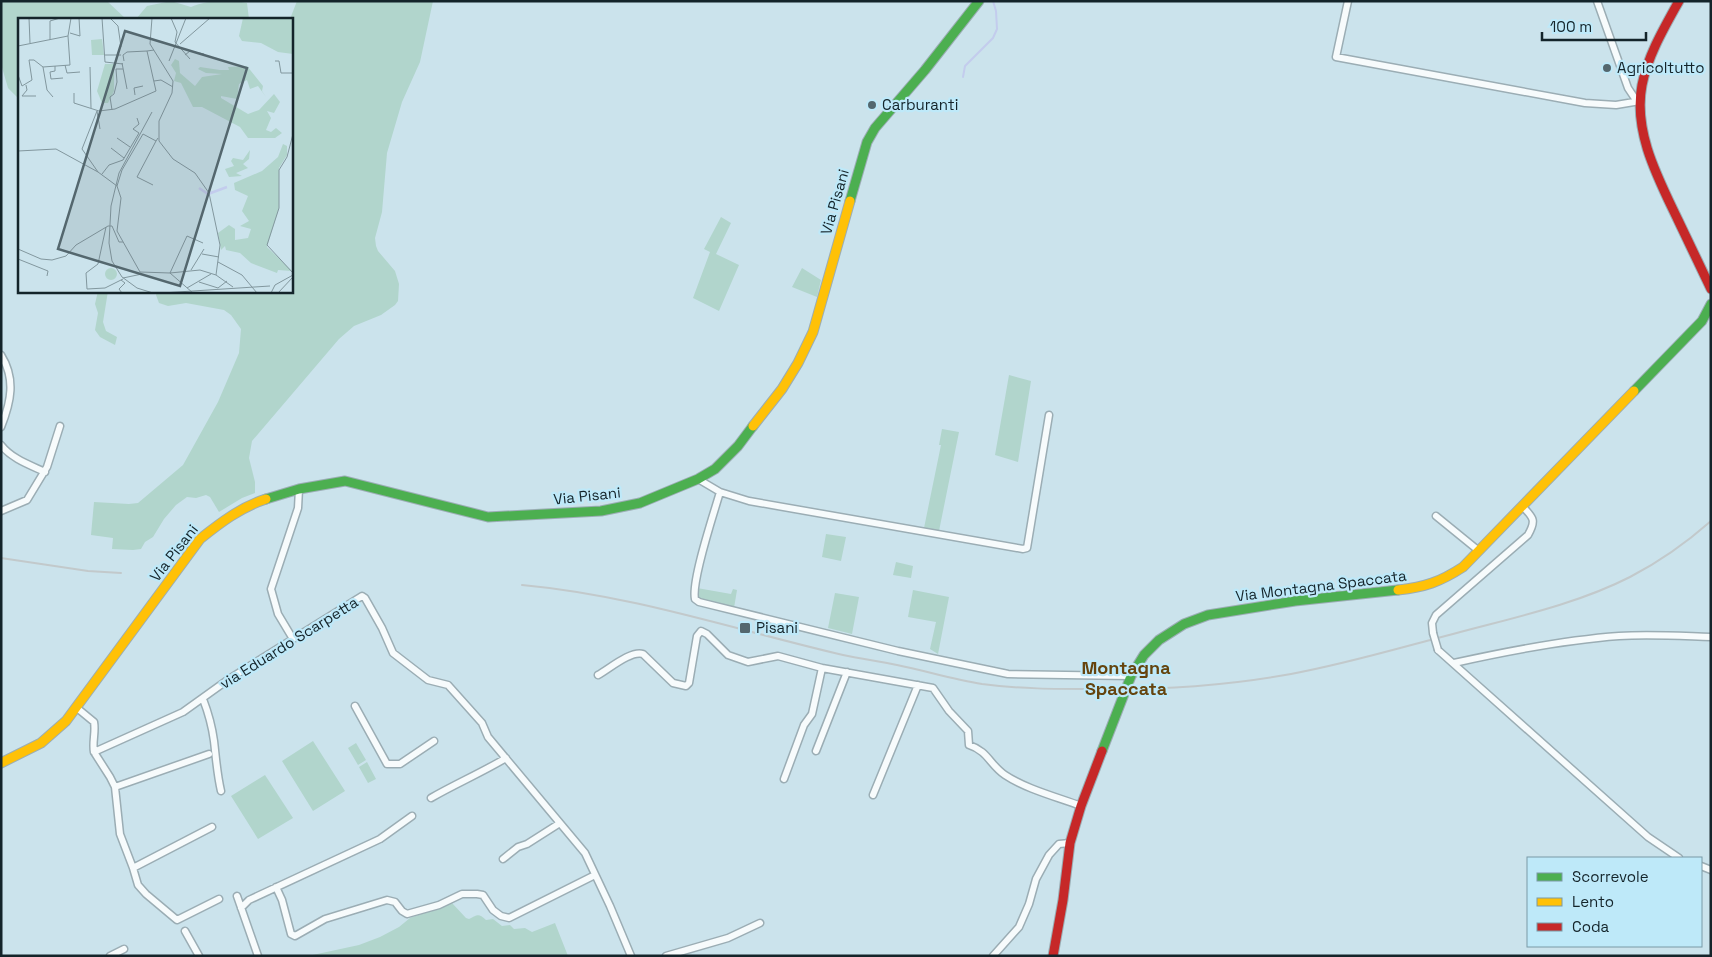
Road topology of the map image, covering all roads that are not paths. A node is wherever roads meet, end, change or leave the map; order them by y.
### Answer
1 (979, 1) edge
2 (1348, 1) edge
3 (1597, 1) edge
4 (1679, 1) edge
5 (1640, 100) junction
6 (1711, 289) edge
7 (1711, 304) edge
8 (1, 355) edge
9 (1049, 415) dead end
10 (60, 426) dead end
11 (1, 427) edge
12 (1, 445) edge
13 (45, 472) junction
14 (698, 479) junction
15 (299, 489) junction
16 (720, 492) junction
17 (1522, 506) junction
18 (1, 511) edge
19 (1436, 516) dead end
20 (1479, 550) junction
21 (293, 638) junction
22 (1711, 638) edge
23 (1454, 663) junction
24 (822, 668) junction
25 (847, 672) junction
26 (598, 676) dead end
27 (1131, 676) junction
28 (918, 684) junction
29 (203, 699) junction
30 (355, 706) dead end
31 (77, 708) junction
32 (434, 741) dead end
33 (816, 751) dead end
34 (94, 752) junction
35 (209, 754) dead end
36 (506, 758) junction
37 (1, 763) edge
38 (784, 779) dead end
39 (115, 787) junction
40 (221, 791) dead end
41 (873, 796) dead end
42 (431, 798) dead end
43 (1081, 806) junction
44 (412, 816) dead end
45 (560, 823) junction
46 (212, 827) dead end
47 (1070, 843) junction
48 (1679, 857) edge
49 (503, 859) dead end
50 (133, 868) junction
51 (595, 875) junction
52 (276, 887) junction
53 (238, 896) dead end
54 (219, 899) dead end
55 (241, 908) junction
56 (760, 923) dead end
57 (185, 930) dead end
58 (124, 949) dead end
59 (110, 956) edge
60 (199, 956) edge
61 (258, 956) edge
62 (631, 956) edge
63 (666, 956) edge
64 (993, 956) edge
65 (1053, 956) edge

1 - 14 street, Via Pisani
2 - 5 street
3 - 5 street
4 - 5 street
5 - 6 street
7 - 17 street, Via Montagna Spaccata
8 - 11 street
9 - 16 street
10 - 13 street
12 - 13 street
13 - 18 street
14 - 15 street, Via Pisani
14 - 16 street
15 - 21 street
15 - 31 street, Via Pisani
16 - 27 street
17 - 20 street, Via Montagna Spaccata
17 - 23 street, bridge
19 - 20 street
20 - 27 street, Via Montagna Spaccata
21 - 29 street, via Eduardo Scarpetta
21 - 36 street, via Eduardo Scarpetta
22 - 23 street
23 - 48 street
24 - 25 street
24 - 26 street
24 - 38 street
25 - 28 street
25 - 33 street
27 - 43 street, Via Montagna Spaccata
28 - 41 street
28 - 43 street
29 - 34 street, via Eduardo Scarpetta
29 - 40 street
30 - 32 street
31 - 34 street
31 - 37 street, Via Pisani
34 - 39 street
35 - 39 street
36 - 42 street
36 - 45 street, via Eduardo Scarpetta
39 - 50 street
43 - 47 street, Via Montagna Spaccata
44 - 52 street
45 - 49 street
45 - 51 street, via Eduardo Scarpetta
46 - 50 street
47 - 64 street
47 - 65 street, Via Montagna Spaccata
50 - 54 street
51 - 52 street
51 - 62 street, via Eduardo Scarpetta
52 - 55 street
53 - 55 street
55 - 61 street
56 - 63 street
57 - 60 street
58 - 59 street

